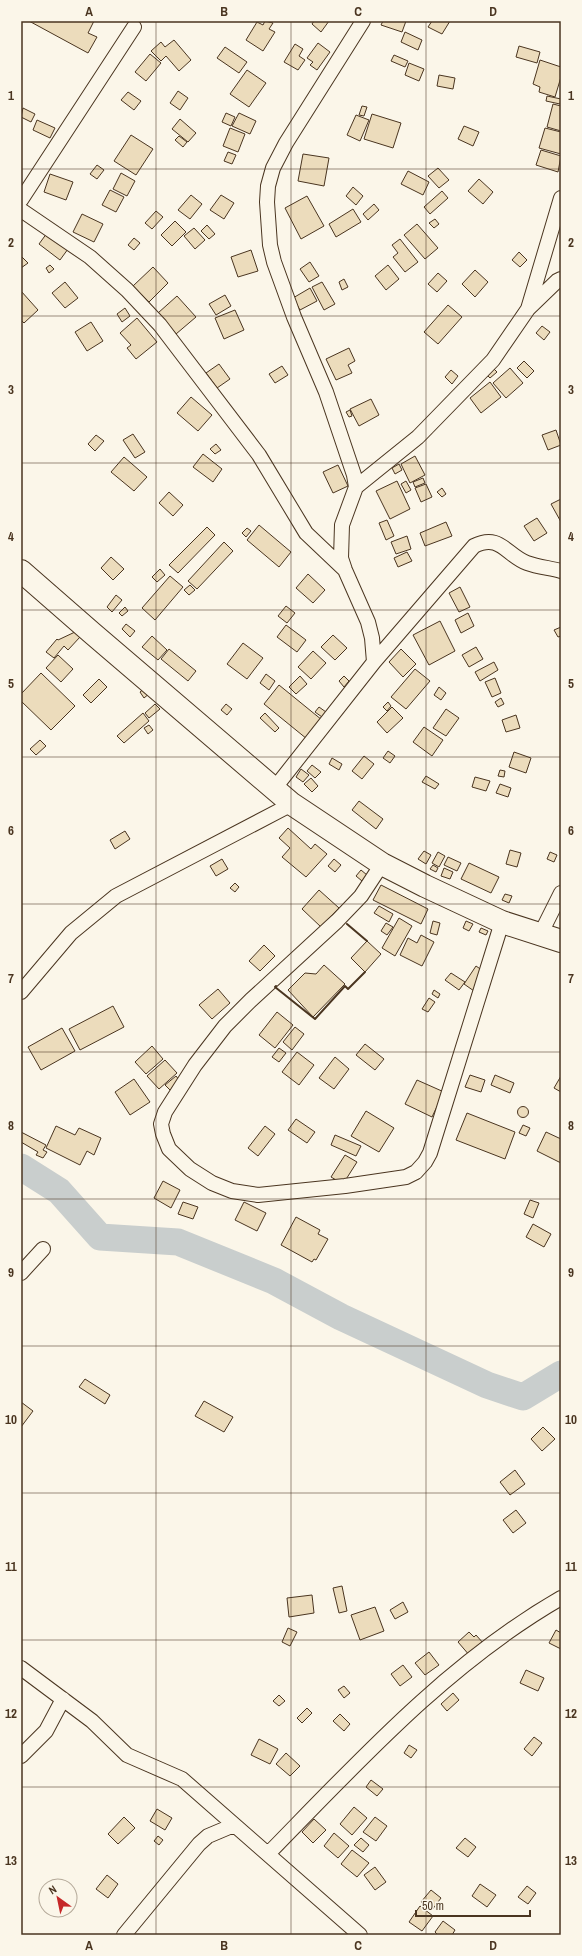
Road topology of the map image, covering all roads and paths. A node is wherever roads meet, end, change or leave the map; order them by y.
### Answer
1 (363, 21) edge
2 (134, 27) dead end
3 (561, 198) edge
4 (21, 200) edge
5 (21, 210) edge
6 (561, 279) edge
7 (528, 309) junction
8 (356, 487) junction
9 (345, 570) junction
10 (21, 571) edge
11 (561, 571) edge
12 (374, 662) junction
13 (274, 789) junction
14 (292, 804) junction
15 (382, 864) junction
16 (561, 893) edge
17 (502, 922) junction
18 (540, 935) junction
19 (561, 941) edge
20 (21, 992) edge
21 (43, 1249) dead end
22 (21, 1273) edge
23 (561, 1598) edge
24 (21, 1668) edge
25 (63, 1700) junction
26 (21, 1756) edge
27 (234, 1825) junction
28 (268, 1854) junction
29 (124, 1935) edge
30 (360, 1935) edge

1 - 8 street
2 - 4 street
3 - 7 street
5 - 9 street
6 - 7 street
7 - 8 street
8 - 9 street
9 - 12 street
10 - 13 highway
11 - 12 street
12 - 13 street
13 - 14 highway
14 - 15 highway
14 - 20 street
15 - 17 highway
15 - 17 street
16 - 18 street
17 - 18 highway
18 - 19 highway
21 - 22 street
23 - 28 street
24 - 25 street
25 - 26 street
25 - 27 street
27 - 28 street
27 - 29 street
28 - 30 street

